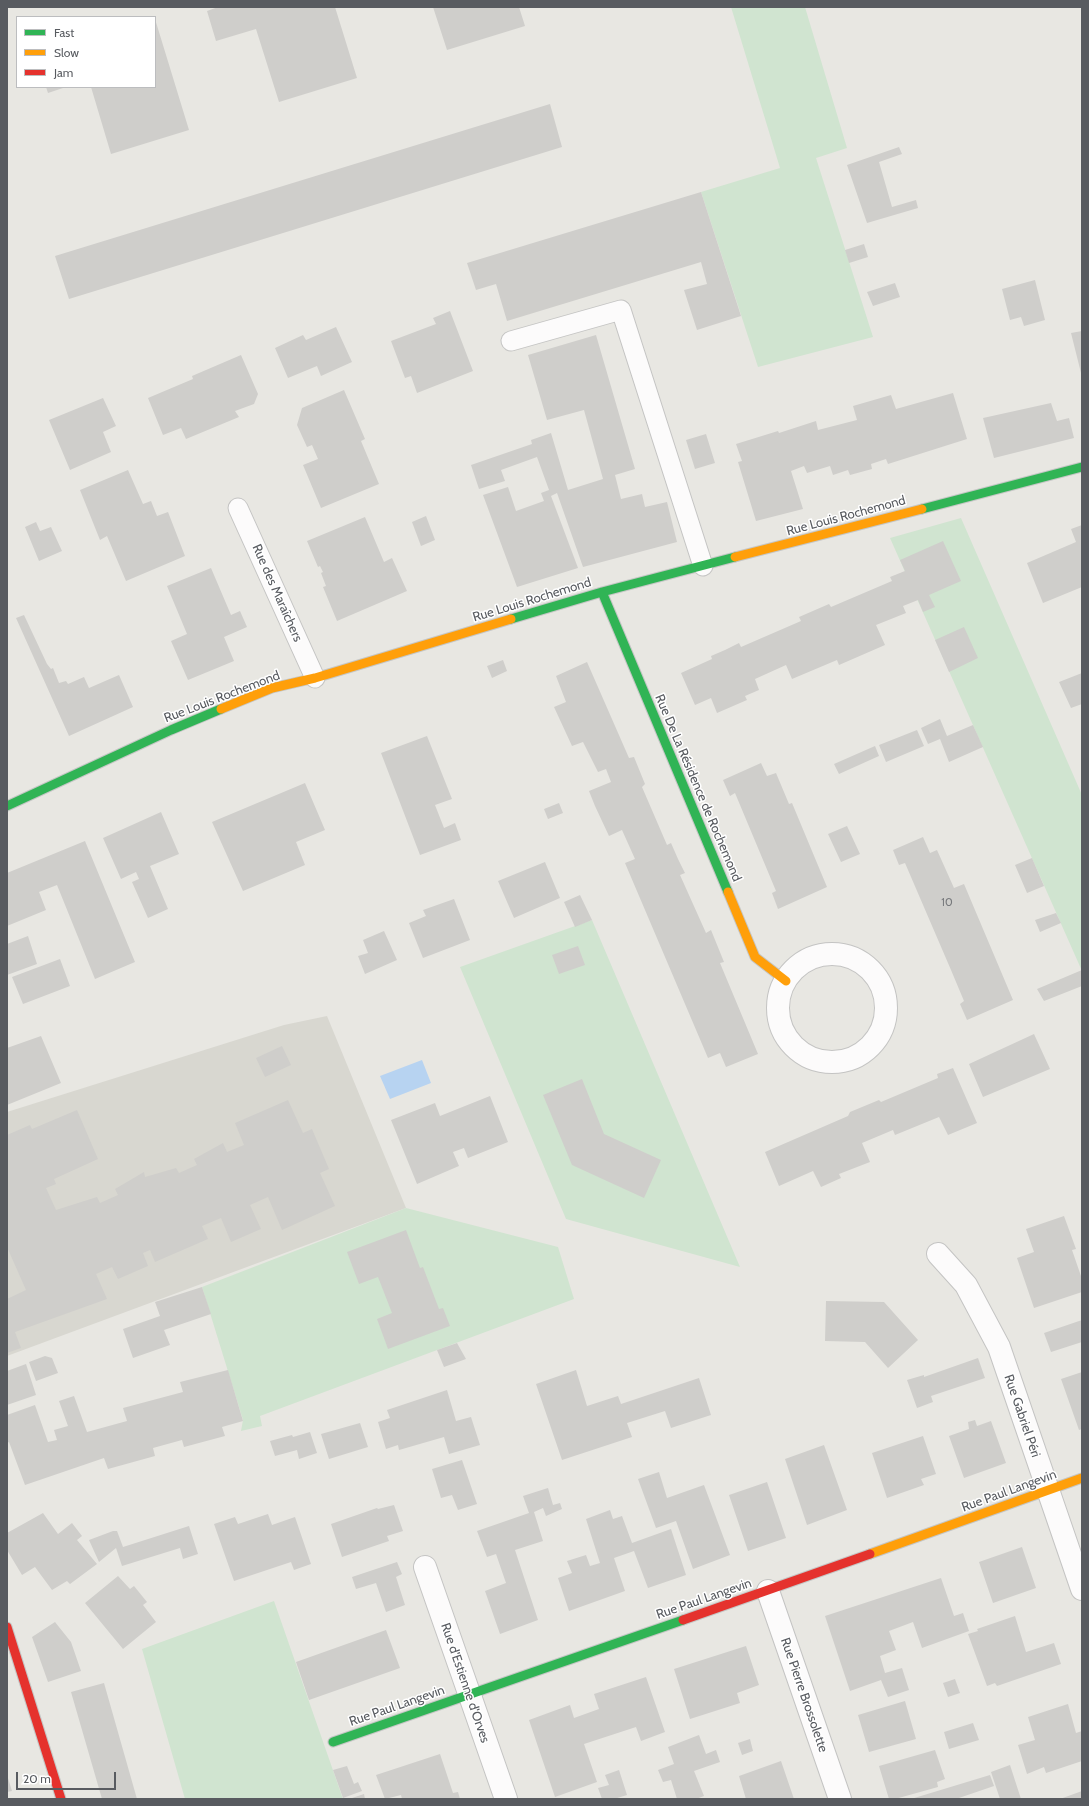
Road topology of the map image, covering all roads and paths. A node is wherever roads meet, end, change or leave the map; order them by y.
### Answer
1 (511, 341) dead end
2 (1082, 467) edge
3 (238, 508) dead end
4 (703, 566) junction
5 (602, 592) junction
6 (315, 678) junction
7 (7, 806) edge
8 (786, 981) junction
9 (938, 1254) dead end
10 (1082, 1478) edge
11 (1047, 1490) junction
12 (425, 1567) dead end
13 (1082, 1589) edge
14 (768, 1591) junction
15 (7, 1627) edge
16 (468, 1694) junction
17 (333, 1742) dead end
18 (61, 1799) edge
19 (506, 1799) edge
20 (840, 1799) edge

1 - 4 lane
2 - 4 street, Rue Louis Rochemond
3 - 6 lane, Rue des Maraîchers
4 - 5 street, Rue Louis Rochemond
5 - 6 street, Rue Louis Rochemond
5 - 8 street, Rue De La Résidence de Rochemond
6 - 7 street, Rue Louis Rochemond
8 - 8 street
9 - 11 street, Rue Gabriel Péri
10 - 11 street, Rue Paul Langevin
11 - 13 street, Rue Gabriel Péri
11 - 14 street, Rue Paul Langevin
12 - 16 street, Rue d'Estienne d'Orves
14 - 16 street, Rue Paul Langevin
14 - 20 street, Rue Pierre Brossolette
15 - 18 street
16 - 17 street, Rue Paul Langevin
16 - 19 street, Rue d'Estienne d'Orves

